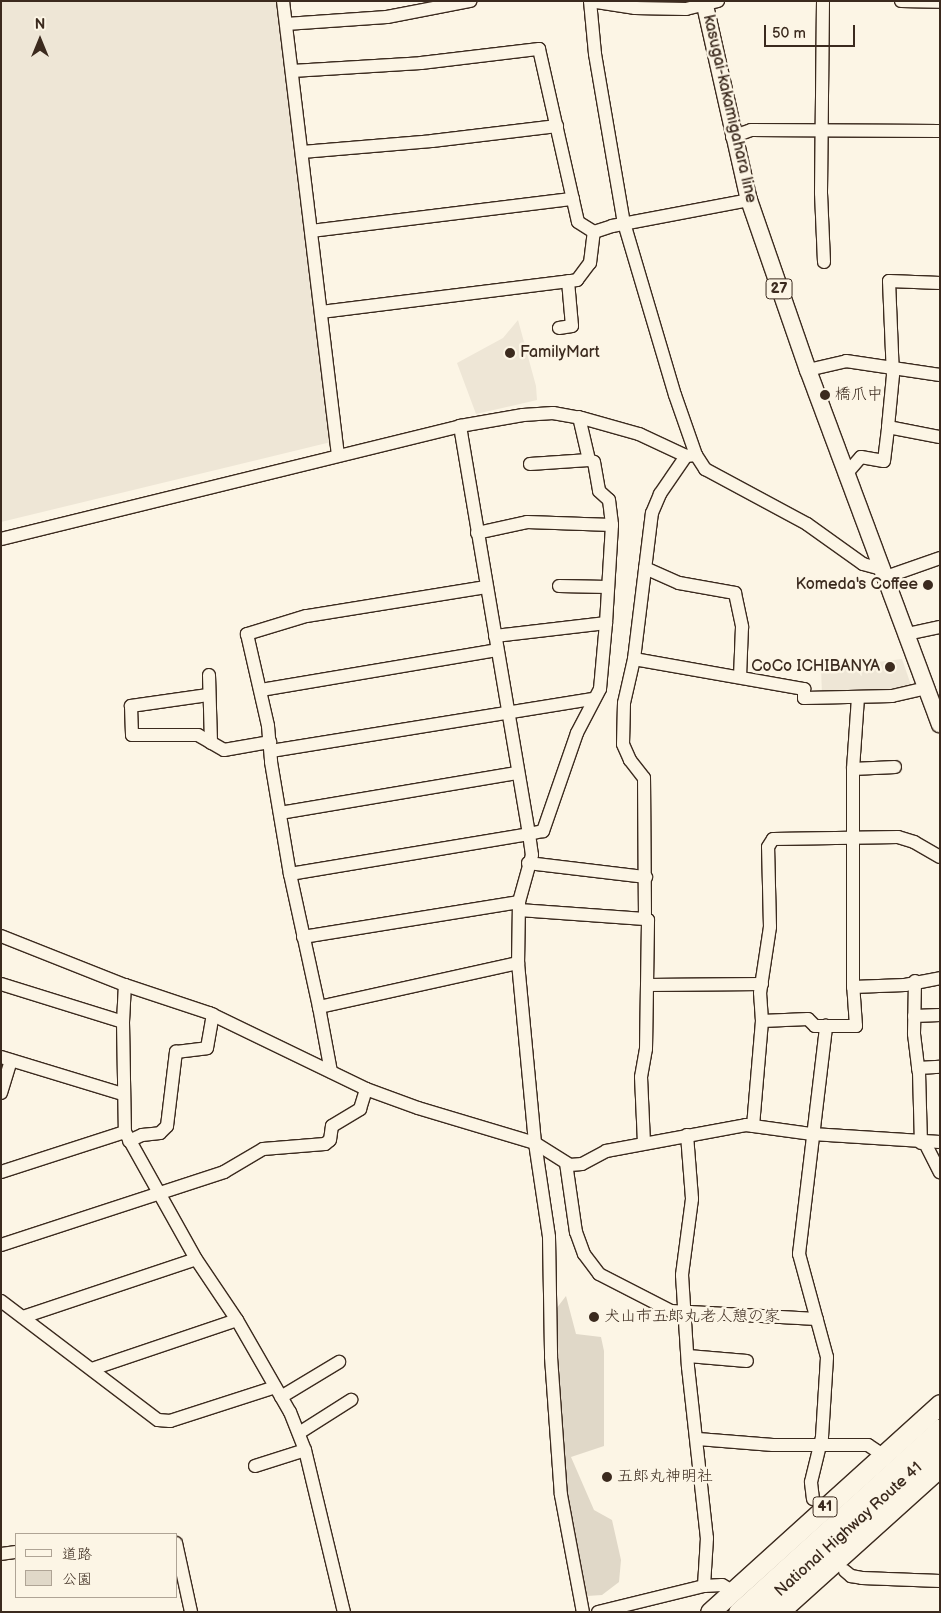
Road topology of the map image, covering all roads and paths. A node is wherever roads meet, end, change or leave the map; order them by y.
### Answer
1 (283, 1) edge
2 (470, 1) edge
3 (590, 1) edge
4 (824, 1) edge
5 (901, 1) edge
6 (709, 2) edge
7 (940, 2) edge
8 (286, 24) junction
9 (292, 71) junction
10 (557, 126) junction
11 (940, 130) edge
12 (823, 132) junction
13 (732, 137) junction
14 (302, 152) junction
15 (573, 199) junction
16 (749, 200) junction
17 (624, 224) junction
18 (311, 231) junction
19 (594, 232) junction
20 (824, 262) dead end
21 (568, 281) junction
22 (940, 283) edge
23 (321, 312) junction
24 (559, 328) dead end
25 (893, 367) junction
26 (808, 370) junction
27 (940, 375) edge
28 (579, 417) junction
29 (460, 426) junction
30 (888, 428) junction
31 (940, 437) edge
32 (338, 455) junction
33 (691, 455) junction
34 (589, 460) junction
35 (530, 464) dead end
36 (847, 473) junction
37 (612, 525) junction
38 (478, 533) junction
39 (1, 539) edge
40 (940, 558) edge
41 (645, 568) junction
42 (884, 573) junction
43 (486, 586) junction
44 (559, 586) dead end
45 (608, 587) junction
46 (606, 623) junction
47 (940, 627) edge
48 (907, 634) junction
49 (495, 636) junction
50 (497, 650) junction
51 (634, 659) junction
52 (209, 675) dead end
53 (740, 676) junction
54 (927, 688) junction
55 (261, 690) junction
56 (208, 695) junction
57 (858, 697) junction
58 (593, 699) junction
59 (507, 712) junction
60 (940, 724) edge
61 (211, 743) junction
62 (270, 747) junction
63 (895, 767) dead end
64 (853, 769) junction
65 (517, 773) junction
66 (280, 813) junction
67 (529, 834) junction
68 (852, 838) junction
69 (940, 857) edge
70 (528, 862) junction
71 (290, 874) junction
72 (646, 877) junction
73 (519, 906) junction
74 (645, 919) junction
75 (1, 936) edge
76 (303, 937) junction
77 (518, 963) junction
78 (940, 978) edge
79 (915, 981) junction
80 (1, 984) edge
81 (762, 984) junction
82 (125, 985) junction
83 (647, 985) junction
84 (853, 987) junction
85 (318, 1006) junction
86 (213, 1015) junction
87 (940, 1015) edge
88 (914, 1016) junction
89 (762, 1021) junction
90 (123, 1022) junction
91 (826, 1026) junction
92 (6, 1059) edge
93 (940, 1066) edge
94 (918, 1068) junction
95 (330, 1072) junction
96 (366, 1089) junction
97 (1, 1093) edge
98 (123, 1094) junction
99 (753, 1126) junction
100 (812, 1134) junction
101 (687, 1135) junction
102 (127, 1136) junction
103 (940, 1142) edge
104 (535, 1143) junction
105 (644, 1143) junction
106 (923, 1143) junction
107 (1, 1162) edge
108 (566, 1163) junction
109 (1, 1172) edge
110 (940, 1172) edge
111 (159, 1194) junction
112 (1, 1245) edge
113 (196, 1258) junction
114 (1, 1301) edge
115 (684, 1311) junction
116 (23, 1317) junction
117 (817, 1319) junction
118 (237, 1320) junction
119 (688, 1356) junction
120 (747, 1361) dead end
121 (339, 1362) dead end
122 (92, 1369) junction
123 (278, 1392) junction
124 (351, 1400) dead end
125 (940, 1404) edge
126 (940, 1429) edge
127 (299, 1433) junction
128 (698, 1439) junction
129 (818, 1446) junction
130 (940, 1448) edge
131 (305, 1450) junction
132 (883, 1455) junction
133 (255, 1466) dead end
134 (940, 1467) edge
135 (813, 1499) dead end
136 (872, 1500) junction
137 (178, 1551) edge
138 (15, 1552) edge
139 (1, 1554) edge
140 (845, 1571) dead end
141 (940, 1581) edge
142 (704, 1586) junction
143 (732, 1591) junction
144 (191, 1612) edge
145 (344, 1612) edge
146 (583, 1612) edge
147 (598, 1612) edge
148 (710, 1612) edge
149 (738, 1612) edge
150 (759, 1612) edge
151 (779, 1612) edge

1 - 8 street
2 - 8 street
3 - 6 street
3 - 17 street
4 - 12 street
5 - 7 street
6 - 13 main road, kasugai-kakamigahara line / 27
8 - 9 street
9 - 10 street
9 - 14 street
10 - 14 street
10 - 15 street
11 - 12 street
12 - 13 street
12 - 20 street
13 - 16 main road, kasugai-kakamigahara line / 27
14 - 18 street
15 - 18 street
15 - 19 street
16 - 17 street
16 - 26 main road, kasugai-kakamigahara line / 27
17 - 19 street
17 - 33 street
18 - 23 street
19 - 21 street
21 - 23 street
21 - 24 street
22 - 25 street
23 - 32 street
25 - 26 street
25 - 27 street
25 - 30 street
26 - 36 main road, kasugai-kakamigahara line / 27
28 - 29 street
28 - 33 street
28 - 34 street
29 - 32 street
29 - 38 street
30 - 31 street
30 - 36 street
32 - 39 street
33 - 41 street
33 - 42 street
34 - 35 street
34 - 37 street
36 - 42 main road, kasugai-kakamigahara line / 27
37 - 38 street
37 - 45 street
38 - 43 street
40 - 42 street
41 - 51 street
41 - 53 street
42 - 48 main road, kasugai-kakamigahara line / 27
43 - 49 street
43 - 55 street
44 - 45 street
45 - 46 street
46 - 49 street
46 - 58 street
47 - 48 street
48 - 54 main road, kasugai-kakamigahara line / 27
49 - 50 street
50 - 55 street
50 - 59 street
51 - 53 street
51 - 72 street
52 - 56 street
53 - 57 street
54 - 57 street
54 - 60 main road, kasugai-kakamigahara line / 27
55 - 62 street
56 - 61 street
56 - 61 street
57 - 64 street
58 - 59 street
58 - 67 street
59 - 62 street
59 - 65 street
61 - 62 street
62 - 66 street
63 - 64 street
64 - 68 street
65 - 66 street
65 - 67 street
66 - 71 street
67 - 70 street
67 - 71 street
68 - 69 street
68 - 81 street
68 - 84 street
70 - 72 street
70 - 73 street
71 - 76 street
72 - 74 street
73 - 74 street
73 - 76 street
73 - 77 street
74 - 83 street
75 - 82 street
76 - 85 street
77 - 85 street
77 - 104 street
78 - 79 street
79 - 84 street
79 - 88 street
80 - 90 street
81 - 83 street
81 - 89 street
82 - 86 street
82 - 90 street
83 - 105 street
84 - 91 street
85 - 95 street
86 - 95 street
86 - 102 street
87 - 88 street
88 - 94 street
89 - 91 street
89 - 99 street
90 - 98 street
91 - 100 street
92 - 97 street
92 - 98 street
93 - 94 street
94 - 106 street
95 - 96 street
96 - 104 street
96 - 111 street
98 - 102 street
99 - 100 street
99 - 101 street
100 - 106 street
100 - 117 street
101 - 105 street
101 - 115 street
102 - 109 street
102 - 111 street
103 - 106 street
104 - 108 street
104 - 146 street
105 - 108 street
106 - 110 street
107 - 109 street
108 - 115 street
111 - 112 street
111 - 113 street
113 - 116 street
113 - 118 street
114 - 116 street
115 - 117 street
115 - 119 street
116 - 122 street
117 - 129 street
118 - 122 street
118 - 123 street
119 - 120 street
119 - 128 street
121 - 123 street
122 - 123 street
123 - 127 street
124 - 127 street
125 - 132 highway, 41
126 - 136 highway, National Highway Route 41 / 41
127 - 131 street
128 - 129 street
128 - 142 street
129 - 132 street
129 - 135 street
130 - 136 highway, National Highway Route 41 / 41
131 - 133 street
131 - 145 street
132 - 143 highway, 41
134 - 151 highway
136 - 149 highway, National Highway Route 41 / 41
136 - 150 highway, National Highway Route 41 / 41
137 - 144 street
138 - 139 street
140 - 141 street
142 - 143 street
142 - 147 street
143 - 148 highway, 41

